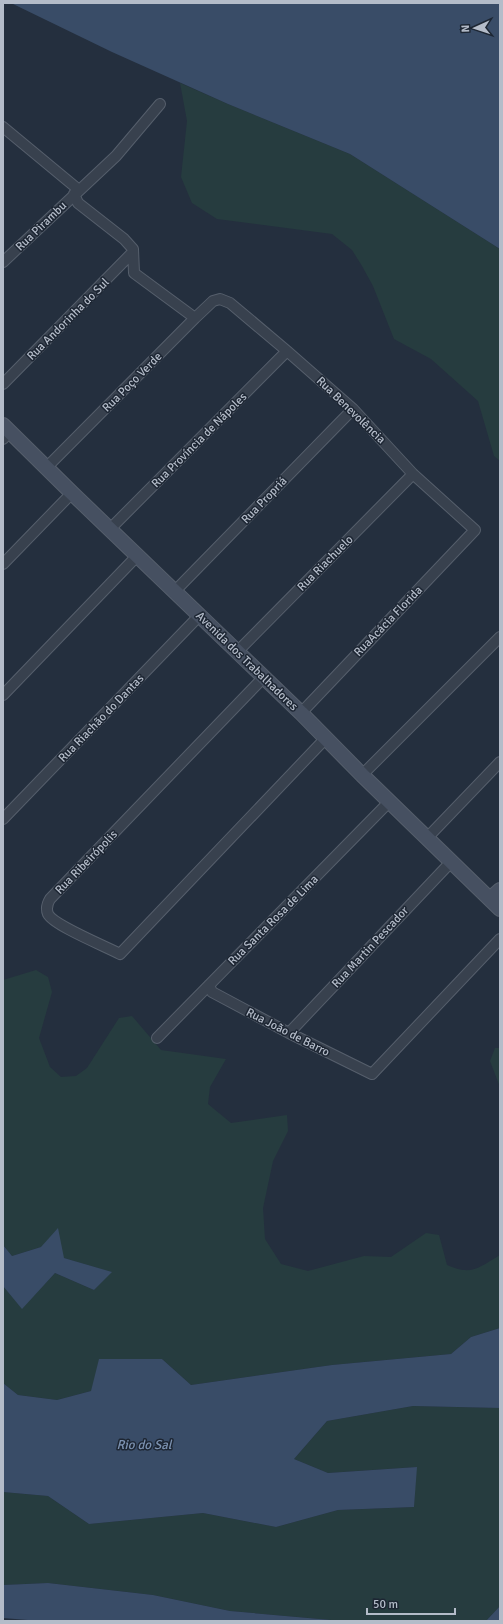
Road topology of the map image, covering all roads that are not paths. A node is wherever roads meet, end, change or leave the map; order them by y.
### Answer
1 (160, 104) dead end
2 (3, 127) edge
3 (76, 192) junction
4 (132, 253) junction
5 (3, 262) edge
6 (220, 298) joint
7 (195, 318) junction
8 (287, 351) junction
9 (3, 384) edge
10 (353, 409) junction
11 (5, 432) edge
12 (46, 468) junction
13 (413, 474) junction
14 (72, 493) junction
15 (110, 529) junction
16 (475, 530) joint
17 (137, 556) junction
18 (3, 564) edge
19 (175, 591) junction
20 (199, 616) junction
21 (500, 637) edge
22 (236, 652) junction
23 (263, 678) junction
24 (3, 695) edge
25 (301, 713) junction
26 (325, 739) junction
27 (500, 762) edge
28 (362, 775) junction
29 (389, 802) junction
30 (3, 819) edge
31 (427, 838) junction
32 (451, 862) junction
33 (497, 899) edge
34 (500, 939) edge
35 (209, 985) junction
36 (289, 1033) junction
37 (157, 1038) dead end

1 - 3 street, Rua Pirambu
2 - 3 street
3 - 4 street
3 - 5 street, Rua Pirambu
4 - 7 street
4 - 9 street, Rua Andorinha do Sul
6 - 7 street, Rua Poço Verde
6 - 8 street, Rua Benevolência
7 - 12 street, Rua Poço Verde
8 - 10 street, Rua Benevolência
8 - 15 street, Rua Província de Nápoles
10 - 13 street, Rua Benevolência
10 - 19 street, Rua Propriá
11 - 12 street, Avenida dos Trabalhadores
12 - 14 street, Avenida dos Trabalhadores
13 - 16 street, Rua Benevolência
13 - 22 street, Rua Riachuelo
14 - 15 street, Avenida dos Trabalhadores
14 - 18 street
15 - 17 street, Avenida dos Trabalhadores
16 - 25 street, RuaAcácia Florida
17 - 19 street, Avenida dos Trabalhadores
17 - 24 street
19 - 20 street, Avenida dos Trabalhadores
20 - 22 street, Avenida dos Trabalhadores
20 - 30 street, Rua Riachão do Dantas
21 - 28 street
22 - 23 street, Avenida dos Trabalhadores
23 - 25 street, Avenida dos Trabalhadores
23 - 26 street, Rua Ribeirópolis
25 - 26 street, Avenida dos Trabalhadores
26 - 28 street, Avenida dos Trabalhadores
27 - 31 street
28 - 29 street, Avenida dos Trabalhadores
29 - 31 street, Avenida dos Trabalhadores
29 - 35 street, Rua Santa Rosa de Lima
31 - 32 street, Avenida dos Trabalhadores
32 - 33 street, Avenida dos Trabalhadores
32 - 36 street, Rua Martin Pescador
34 - 36 street, Rua João de Barro
35 - 36 street, Rua João de Barro
35 - 37 street, Rua Santa Rosa de Lima

